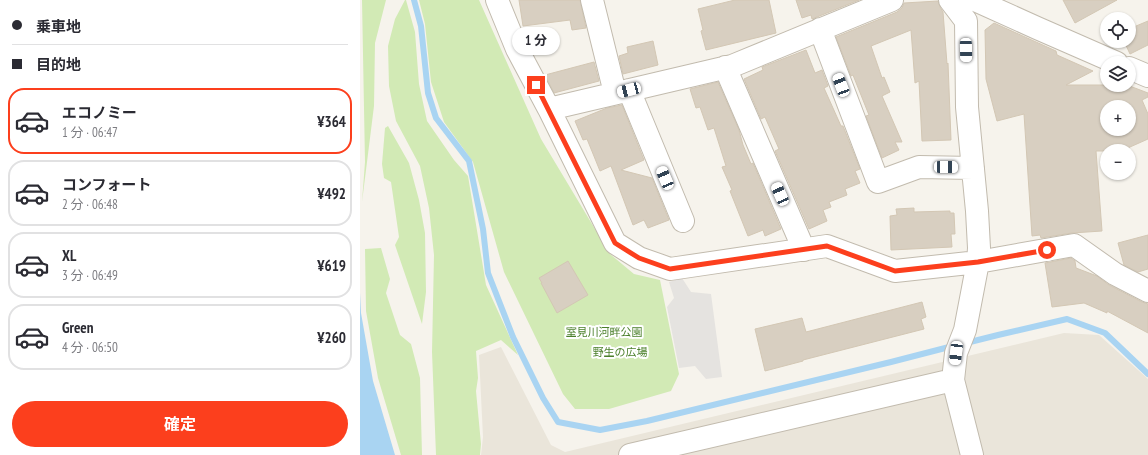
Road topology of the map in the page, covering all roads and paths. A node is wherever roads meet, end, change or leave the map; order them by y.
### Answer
1 (497, 0) edge
2 (592, 0) edge
3 (892, 0) edge
4 (950, 0) edge
5 (976, 0) edge
6 (820, 29) junction
7 (1101, 56) edge
8 (725, 67) junction
9 (1136, 71) edge
10 (1148, 76) edge
11 (622, 92) junction
12 (549, 109) junction
13 (973, 168) junction
14 (683, 221) dead end
15 (804, 250) junction
16 (978, 262) junction
17 (1148, 291) edge
18 (953, 380) junction
19 (630, 455) edge
20 (972, 455) edge

1 - 12 street
2 - 11 street
3 - 6 street
4 - 13 street
5 - 7 street
6 - 8 street
6 - 13 street
8 - 11 street
8 - 15 street
9 - 10 street
11 - 12 street
11 - 14 street
12 - 15 street
13 - 16 street
15 - 16 street
16 - 17 street
16 - 18 street
18 - 19 street
18 - 20 street

